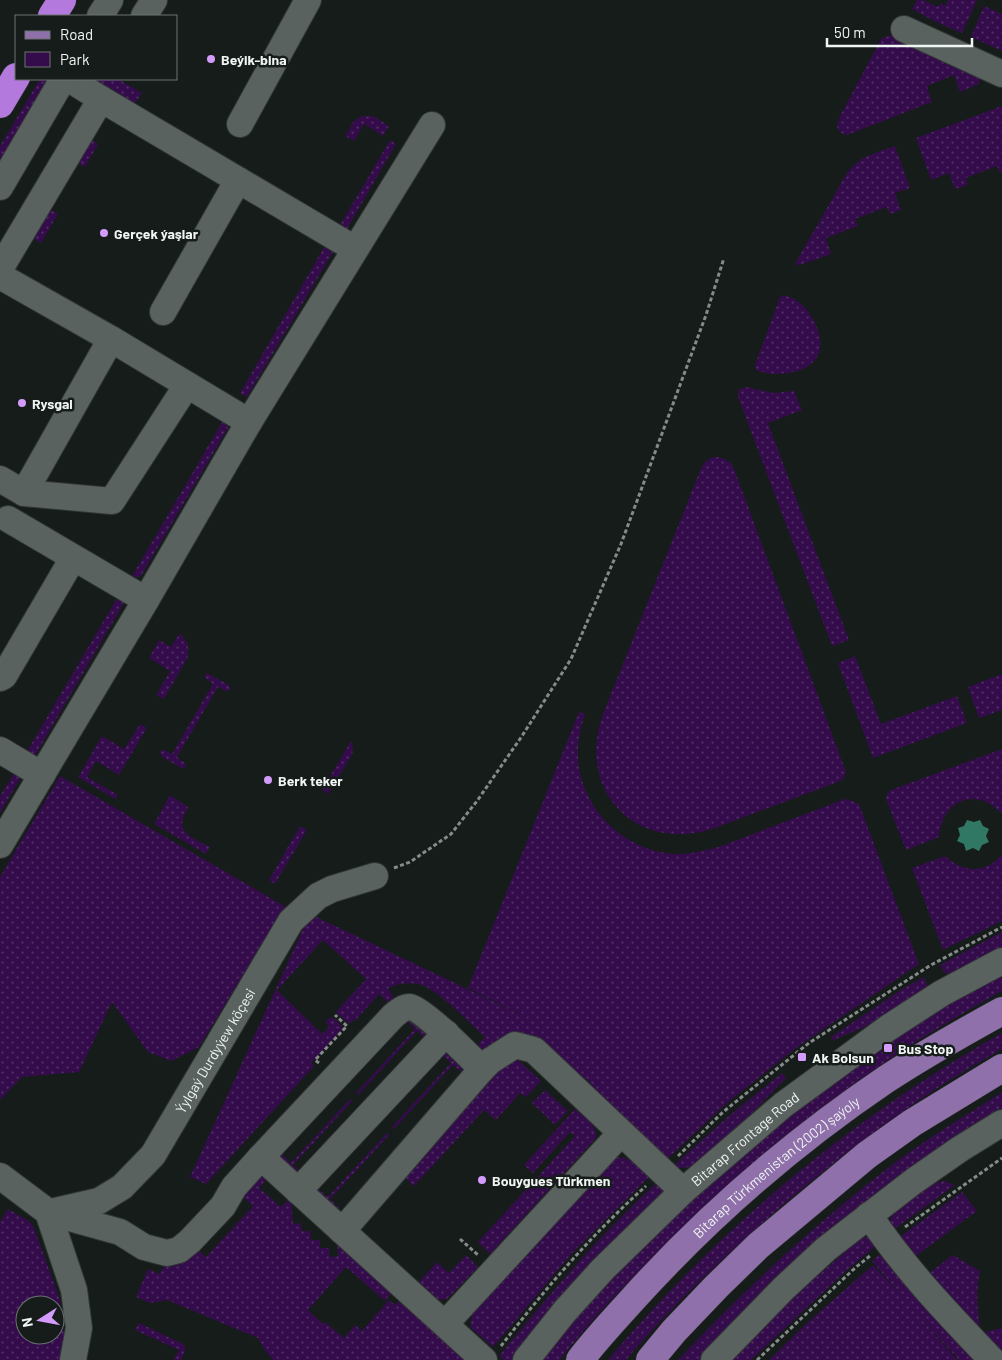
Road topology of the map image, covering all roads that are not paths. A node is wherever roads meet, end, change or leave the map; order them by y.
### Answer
1 (62, 0) edge
2 (69, 0) edge
3 (110, 0) edge
4 (154, 0) edge
5 (308, 0) edge
6 (53, 15) edge
7 (68, 15) edge
8 (101, 15) edge
9 (145, 15) edge
10 (904, 29) dead end
11 (1002, 74) edge
12 (15, 78) edge
13 (62, 80) edge
14 (71, 80) edge
15 (101, 99) junction
16 (0, 104) edge
17 (240, 124) dead end
18 (432, 125) dead end
19 (238, 180) junction
20 (0, 186) edge
21 (355, 248) junction
22 (0, 270) edge
23 (0, 276) edge
24 (163, 312) dead end
25 (111, 340) junction
26 (187, 385) junction
27 (248, 422) junction
28 (0, 479) edge
29 (24, 493) junction
30 (3, 522) edge
31 (73, 558) junction
32 (146, 600) junction
33 (0, 678) edge
34 (0, 750) edge
35 (42, 775) junction
36 (0, 845) edge
37 (374, 876) road end
38 (1002, 961) edge
39 (1002, 1011) edge
40 (446, 1033) junction
41 (1002, 1068) edge
42 (482, 1069) junction
43 (1002, 1123) edge
44 (621, 1133) junction
45 (261, 1157) junction
46 (0, 1176) edge
47 (298, 1191) junction
48 (683, 1191) junction
49 (48, 1212) junction
50 (869, 1215) junction
51 (342, 1231) junction
52 (445, 1324) junction
53 (73, 1360) edge
54 (484, 1360) edge
55 (526, 1360) edge
56 (580, 1360) edge
57 (650, 1360) edge
58 (714, 1360) edge
59 (992, 1360) edge

1 - 6 highway
2 - 7 street
3 - 8 street
4 - 9 street
5 - 17 street
10 - 11 street
12 - 16 highway
13 - 20 street
14 - 15 street
15 - 19 street
15 - 22 street
18 - 21 street
19 - 21 street
19 - 24 street
21 - 27 street
23 - 25 street
25 - 26 street
25 - 29 street
26 - 27 street
26 - 29 street
27 - 32 street
28 - 29 street
30 - 31 street
31 - 32 street
31 - 33 street
32 - 35 street
34 - 35 street
35 - 36 street
37 - 49 street, Ýylgaý Durdyýew köçesi
38 - 48 street, Bitarap Frontage Road
39 - 56 main road, Bitarap Türkmenistan (2002) şaýoly
40 - 42 street
40 - 45 street
40 - 47 street
41 - 57 main road
42 - 44 street
42 - 51 street
43 - 50 street
44 - 48 street
44 - 52 street
45 - 47 street
45 - 49 street
46 - 49 street
47 - 51 street
48 - 55 street, Bitarap Frontage Road
49 - 53 street
50 - 58 street
50 - 59 street
51 - 52 street
52 - 54 street

